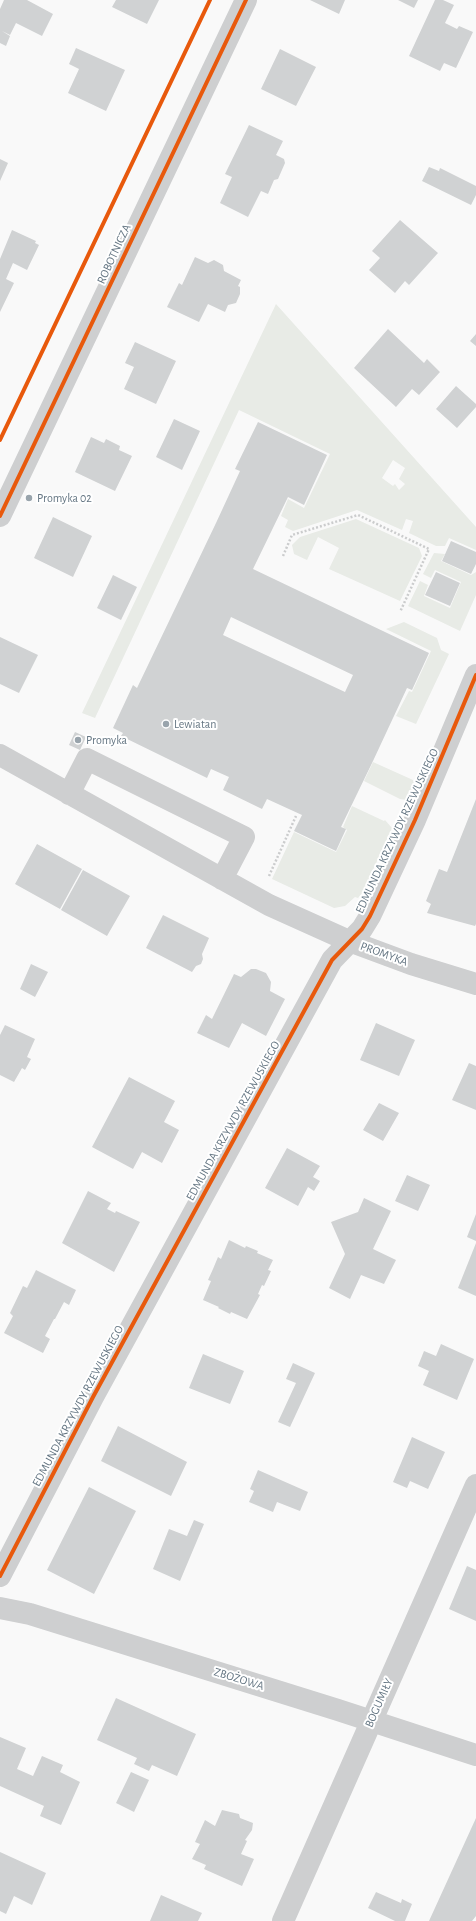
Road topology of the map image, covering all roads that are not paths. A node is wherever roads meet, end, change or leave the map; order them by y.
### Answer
1 (246, 0) edge
2 (0, 516) edge
3 (476, 675) edge
4 (0, 755) edge
5 (69, 794) junction
6 (222, 879) junction
7 (349, 941) junction
8 (476, 984) edge
9 (476, 1485) edge
10 (0, 1576) edge
11 (0, 1608) edge
12 (371, 1721) junction
13 (476, 1755) edge
14 (283, 1921) edge

1 - 2 street, ROBOTNICZA
3 - 7 street, EDMUNDA KRZYWDY RZEWUSKIEGO
4 - 5 street, PROMYKA
5 - 6 street, PROMYKA
5 - 6 street
6 - 7 street, PROMYKA
7 - 8 street, PROMYKA
7 - 10 street, EDMUNDA KRZYWDY RZEWUSKIEGO
9 - 12 street, BOGUMIŁY
11 - 12 street, ZBOŻOWA
12 - 13 street, ZBOŻOWA
12 - 14 street, BOGUMIŁY

